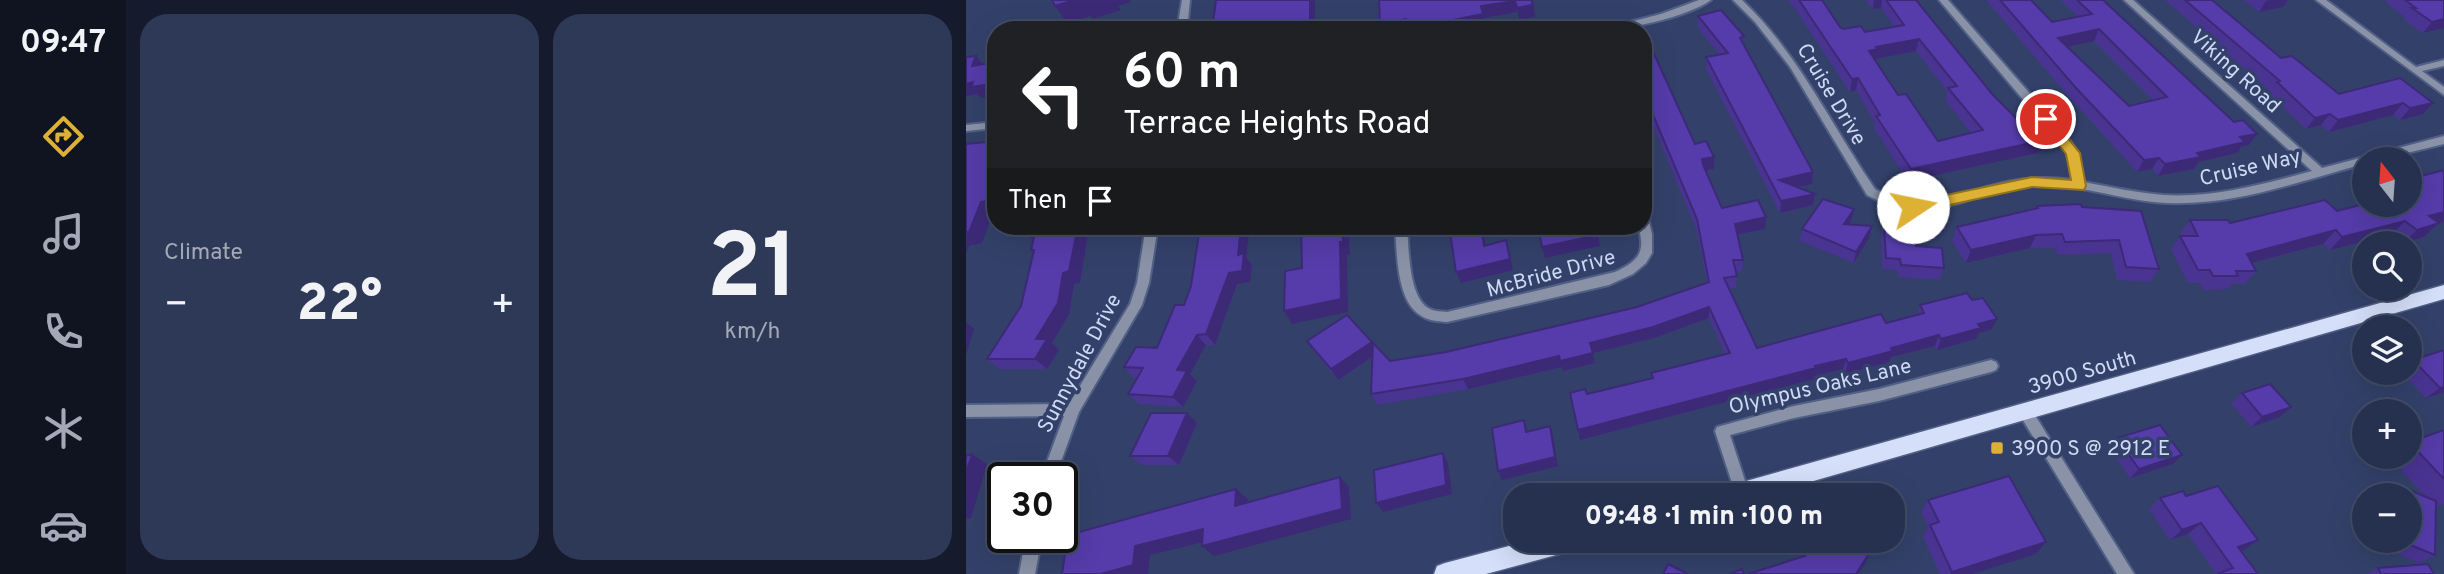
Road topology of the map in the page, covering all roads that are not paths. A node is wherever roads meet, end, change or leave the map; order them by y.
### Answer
1 (1186, 0) edge
2 (1707, 0) edge
3 (1737, 0) edge
4 (1943, 0) edge
5 (2128, 0) edge
6 (2320, 0) edge
7 (1183, 21) edge
8 (1642, 21) edge
9 (2444, 63) edge
10 (2414, 70) junction
11 (2444, 92) edge
12 (987, 126) edge
13 (966, 128) edge
14 (2444, 140) edge
15 (2417, 147) edge
16 (2352, 164) edge
17 (2319, 172) junction
18 (2079, 186) junction
19 (1895, 205) joint
20 (1151, 235) edge
21 (1402, 235) edge
22 (1646, 235) edge
23 (2444, 292) edge
24 (1991, 366) dead end
25 (1073, 410) junction
26 (966, 411) edge
27 (2026, 414) junction
28 (1054, 462) edge
29 (1734, 483) edge
30 (1777, 483) edge
31 (1031, 553) edge
32 (1522, 553) edge
33 (1027, 574) edge
34 (1445, 574) edge
35 (2126, 574) edge

1 - 7 street
2 - 8 street
3 - 19 street, Cruise Drive
4 - 18 street
5 - 17 street, Viking Road
6 - 10 street
9 - 10 street
10 - 11 street
12 - 13 street
14 - 15 street, Cruise Way
16 - 17 street, Cruise Way
17 - 18 street, Cruise Way
18 - 19 street, Cruise Way
20 - 25 street, Sunnydale Drive
21 - 22 street, McBride Drive
23 - 27 main road, 3900 South
24 - 29 street, Olympus Oaks Lane
25 - 26 street
25 - 28 street, Sunnydale Drive
27 - 30 main road, 3900 South
27 - 35 street
31 - 33 street
32 - 34 main road

